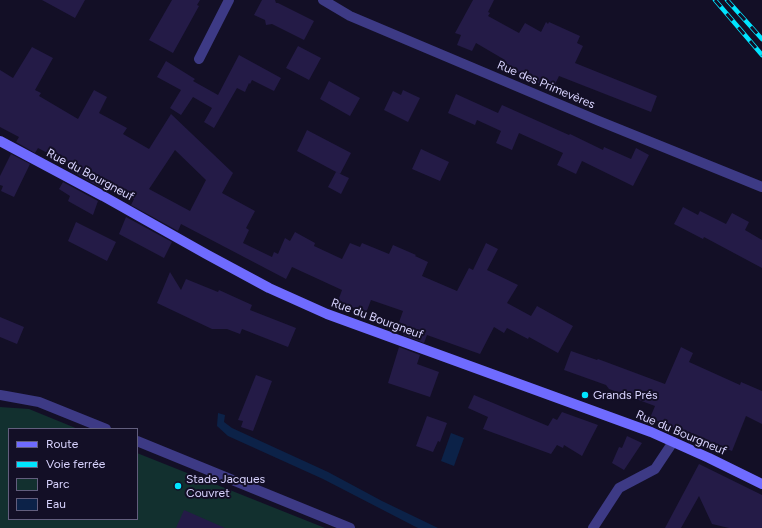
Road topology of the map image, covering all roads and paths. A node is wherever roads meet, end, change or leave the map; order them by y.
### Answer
1 (229, 0) edge
2 (323, 0) edge
3 (199, 59) dead end
4 (0, 142) edge
5 (762, 187) edge
6 (0, 395) edge
7 (104, 428) edge
8 (138, 442) edge
9 (674, 442) junction
10 (762, 484) edge
11 (350, 528) edge
12 (593, 528) edge

1 - 3 street
2 - 5 street, Rue des Primevères
4 - 9 main road, Rue du Bourgneuf
6 - 7 street
8 - 11 street
9 - 10 main road, Rue du Bourgneuf
9 - 12 street

